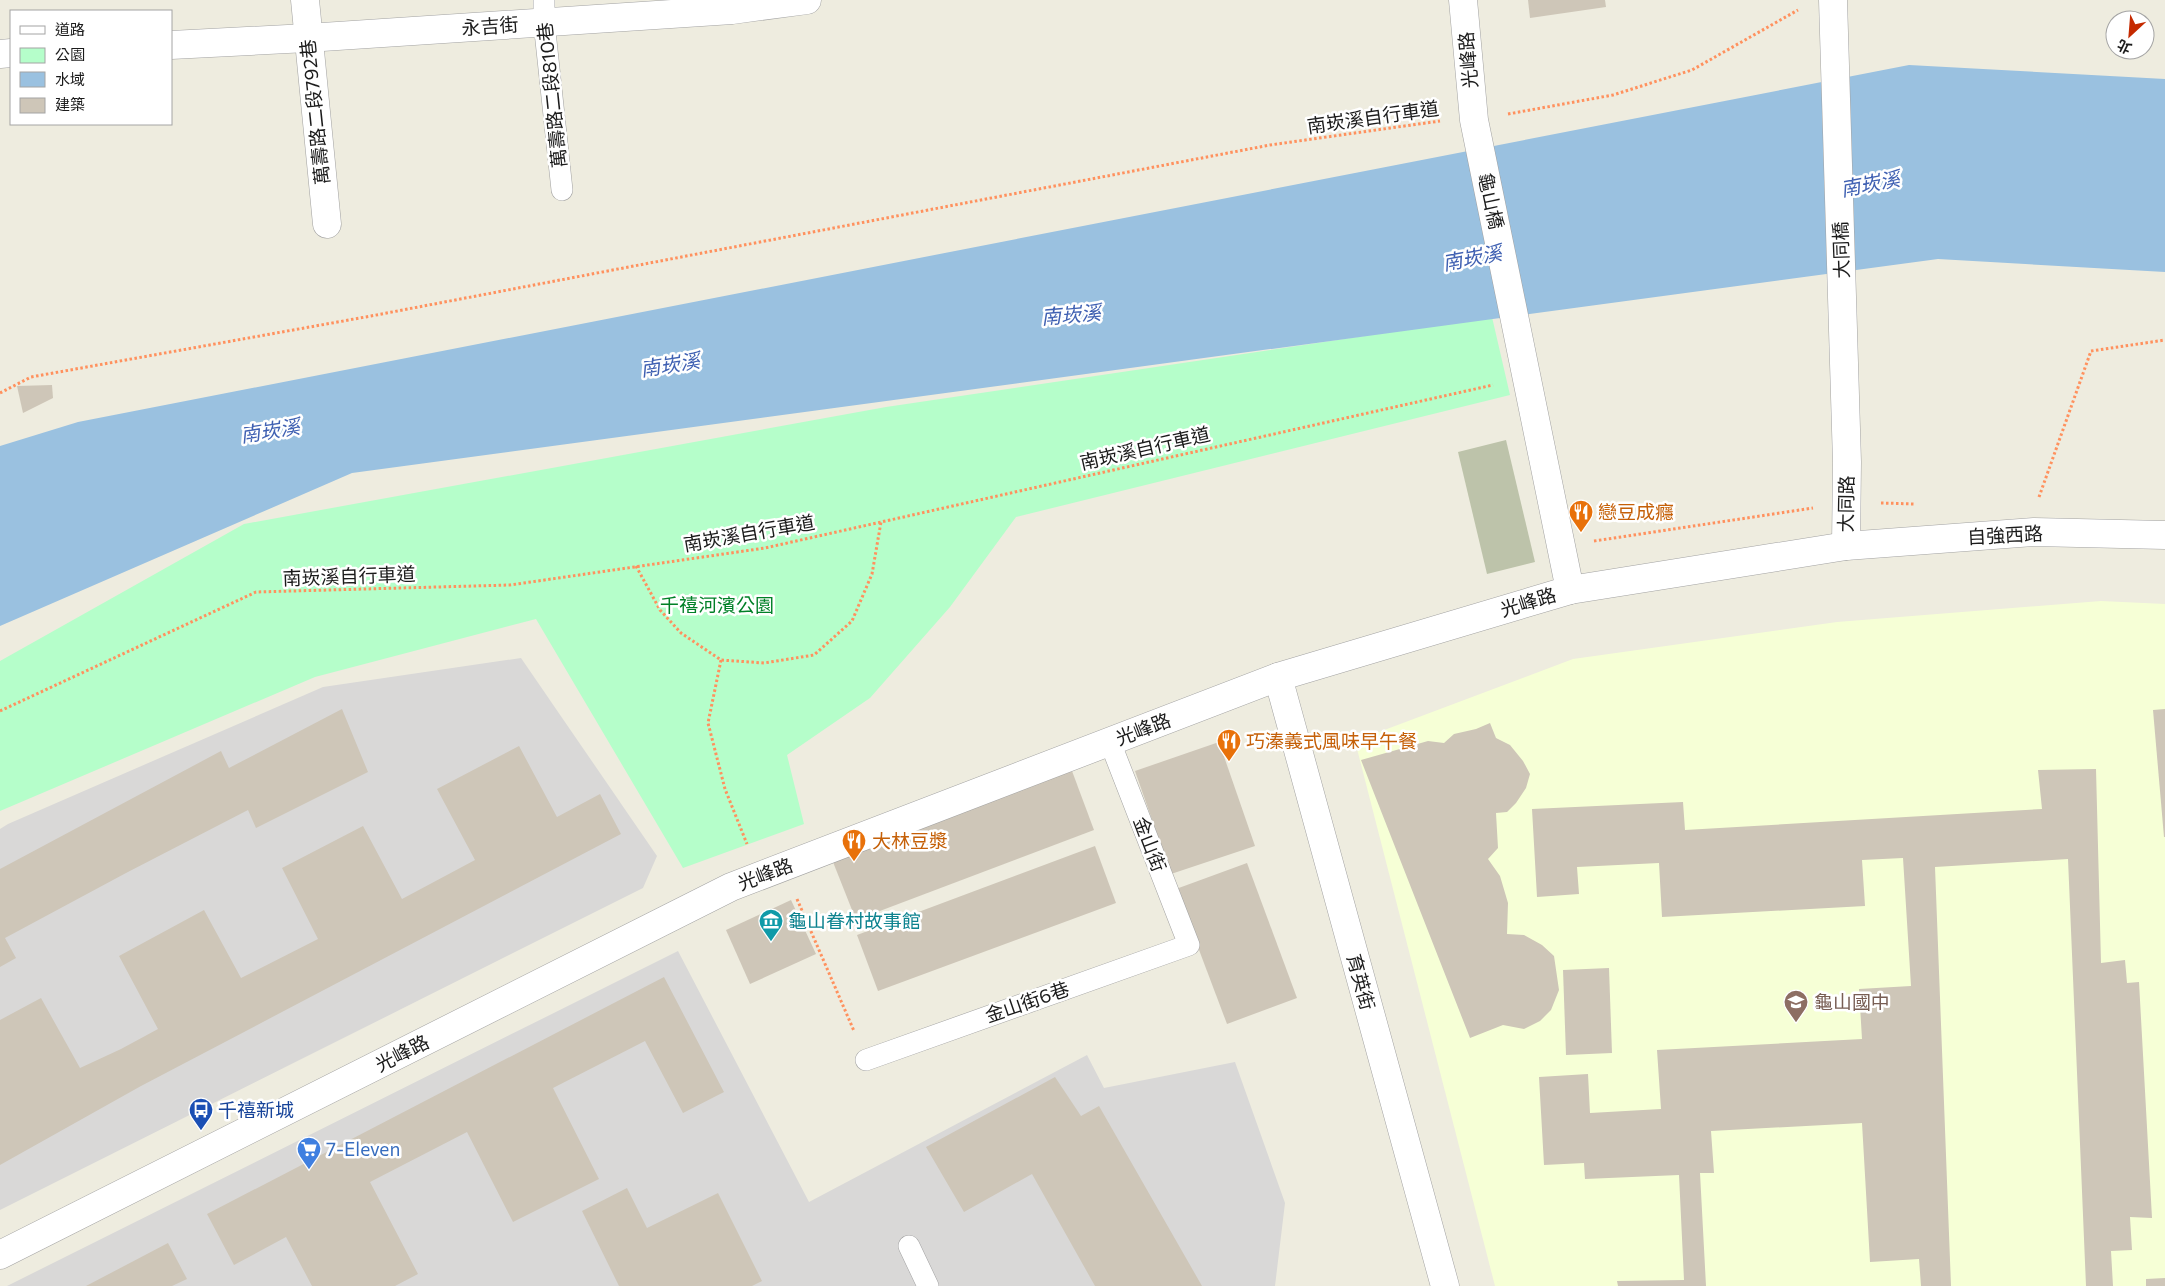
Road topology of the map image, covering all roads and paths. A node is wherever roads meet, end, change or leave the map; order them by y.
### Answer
1 (305, 0) edge
2 (807, 0) edge
3 (1463, 0) edge
4 (1833, 0) edge
5 (1804, 8) dead end
6 (544, 11) edge
7 (307, 38) junction
8 (172, 45) edge
9 (1487, 118) junction
10 (1445, 120) dead end
11 (562, 190) dead end
12 (327, 224) dead end
13 (2165, 340) edge
14 (1526, 369) joint
15 (1495, 385) dead end
16 (0, 393) edge
17 (1847, 462) joint
18 (2036, 504) dead end
19 (1815, 508) dead end
20 (880, 522) junction
21 (2165, 535) edge
22 (1586, 543) dead end
23 (1846, 546) junction
24 (636, 566) junction
25 (1570, 590) junction
26 (721, 660) junction
27 (1278, 678) junction
28 (0, 711) edge
29 (1110, 742) junction
30 (772, 871) junction
31 (1189, 945) joint
32 (866, 1060) joint
33 (909, 1246) dead end
34 (0, 1255) edge
35 (928, 1286) edge
36 (1445, 1286) edge

1 - 7 street, 萬壽路二段792巷
2 - 6 street, 永吉街
3 - 9 street, 光峰路
4 - 17 street, 大同橋
5 - 9 path
6 - 7 street, 永吉街
6 - 11 lane, 萬壽路二段810巷
7 - 8 street, 永吉街
7 - 12 street, 萬壽路二段792巷
9 - 14 street, 龜山橋
10 - 16 path, 南崁溪自行車道
13 - 18 path
14 - 25 street, 光峰路
15 - 20 path, 南崁溪自行車道
17 - 23 street, 大同路
19 - 22 path
20 - 24 path, 南崁溪自行車道
20 - 26 path
21 - 23 street, 自強西路
23 - 25 street, 光峰路
24 - 26 path
24 - 28 path, 南崁溪自行車道
25 - 27 street, 光峰路
26 - 30 path
27 - 29 street, 光峰路
27 - 36 street, 育英街
29 - 30 street, 光峰路
29 - 31 lane, 金山街
30 - 32 path
30 - 34 street, 光峰路
31 - 32 lane, 金山街6巷
33 - 35 lane

